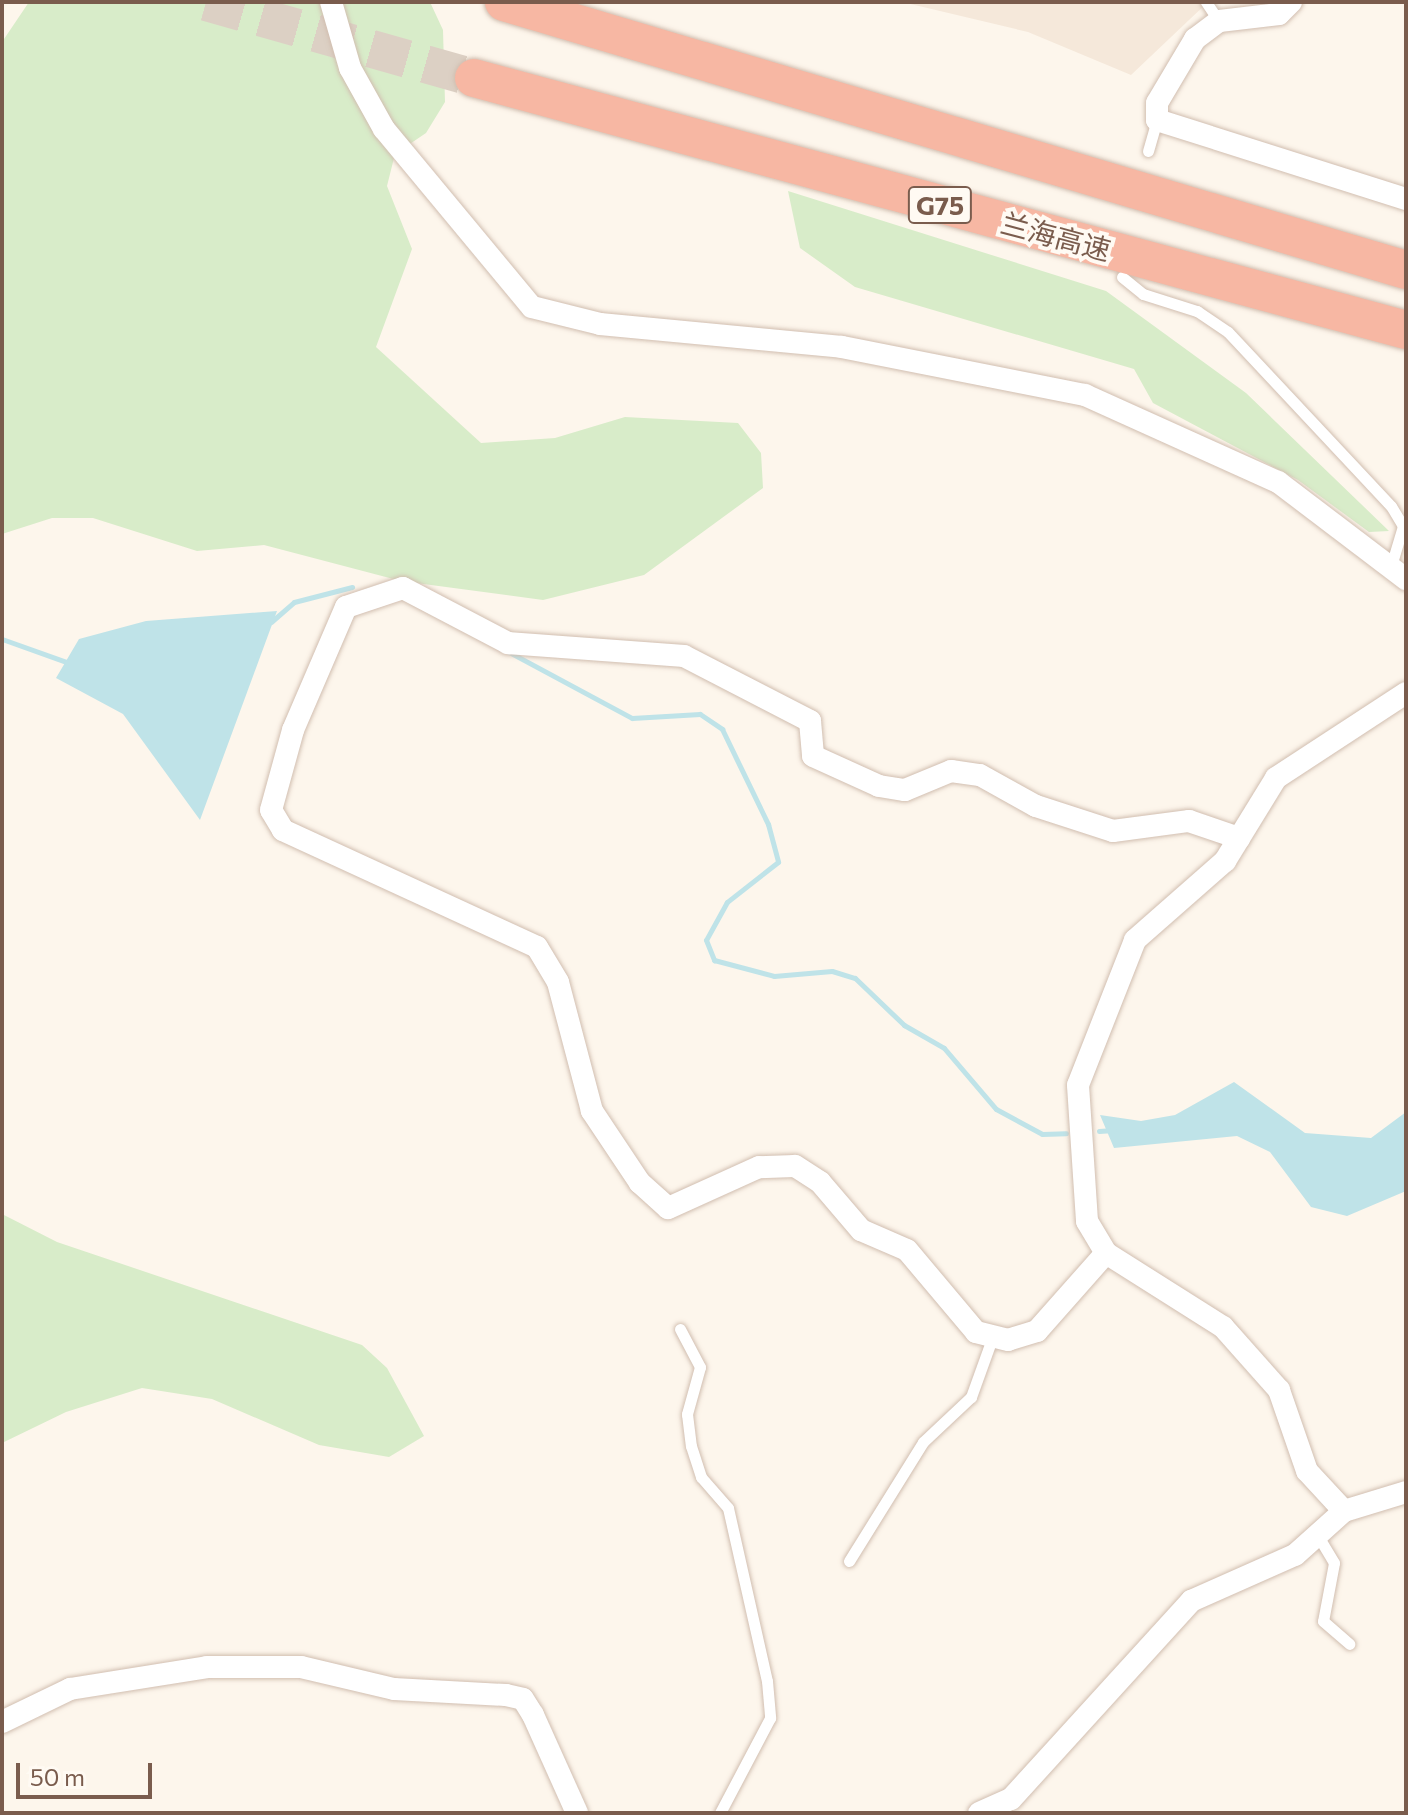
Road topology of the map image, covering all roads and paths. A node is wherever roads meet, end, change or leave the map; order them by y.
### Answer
1 (331, 2) edge
2 (504, 2) edge
3 (1206, 2) edge
4 (1291, 2) edge
5 (1219, 21) junction
6 (474, 78) tunnel mouth
7 (1157, 120) junction
8 (1148, 151) dead end
9 (1406, 199) edge
10 (1406, 270) edge
11 (1122, 277) dead end
12 (1406, 330) edge
13 (1406, 513) edge
14 (1403, 526) junction
15 (1398, 573) edge
16 (1406, 693) edge
17 (1239, 838) junction
18 (1106, 1253) junction
19 (680, 1329) dead end
20 (993, 1336) junction
21 (1406, 1492) edge
22 (1344, 1511) junction
23 (1318, 1536) junction
24 (849, 1561) dead end
25 (1349, 1644) dead end
26 (2, 1722) edge
27 (1011, 1806) edge
28 (577, 1813) edge
29 (720, 1813) edge
30 (979, 1813) edge

1 - 15 street
2 - 10 highway, G75
3 - 5 lane
4 - 5 street
5 - 7 street
6 - 12 highway, 兰海高速 / G75
7 - 8 lane
7 - 9 street
11 - 14 lane
13 - 14 lane
14 - 15 lane
16 - 17 street
17 - 18 street
17 - 20 street
18 - 20 street
18 - 22 street
19 - 29 lane
20 - 24 lane
21 - 22 street
22 - 23 street
23 - 25 lane
23 - 27 street
26 - 28 street
27 - 30 street

